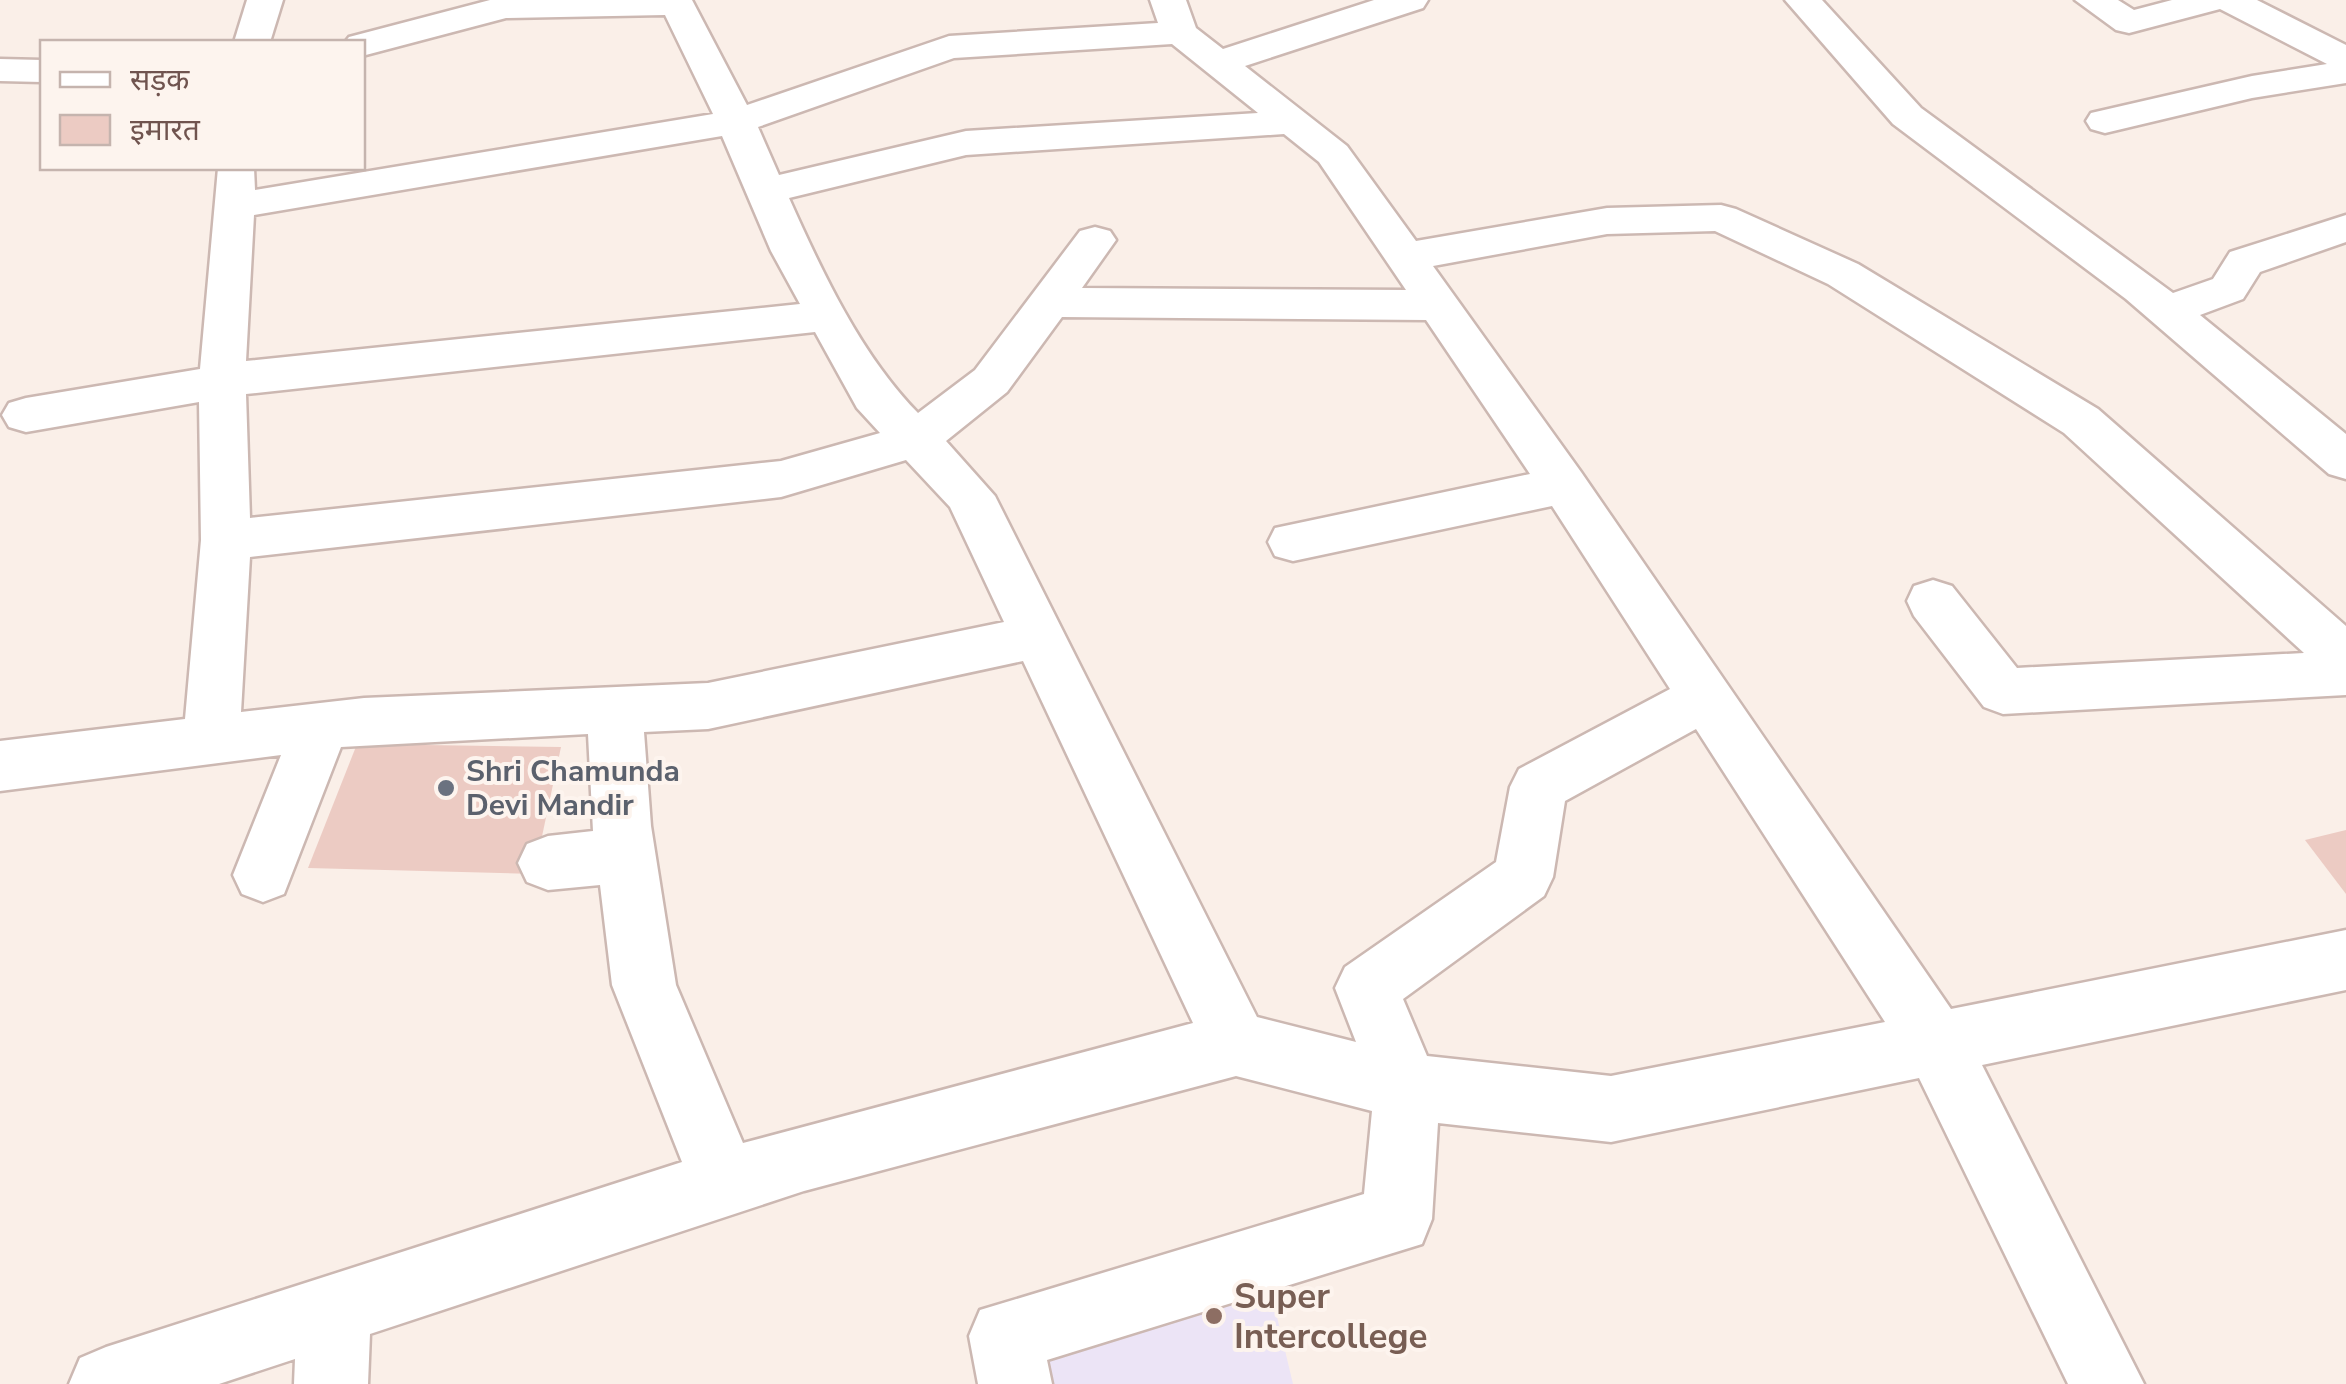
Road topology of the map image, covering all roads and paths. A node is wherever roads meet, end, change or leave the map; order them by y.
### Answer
1 (265, 0) edge
2 (1410, 0) edge
3 (1803, 0) edge
4 (2093, 0) edge
5 (2213, 0) edge
6 (2230, 0) edge
7 (1174, 16) edge
8 (253, 40) edge
9 (365, 43) edge
10 (2346, 60) edge
11 (1218, 63) junction
12 (0, 70) edge
13 (40, 72) edge
14 (2346, 72) edge
15 (2106, 121) dead end
16 (736, 122) junction
17 (1293, 122) junction
18 (234, 187) edge
19 (766, 191) junction
20 (2346, 228) edge
21 (1095, 240) dead end
22 (1405, 256) junction
23 (1049, 302) junction
24 (1439, 305) junction
25 (2166, 311) junction
26 (828, 316) junction
27 (222, 382) junction
28 (26, 415) dead end
29 (916, 440) junction
30 (2346, 461) edge
31 (1564, 485) junction
32 (226, 540) junction
33 (1293, 542) dead end
34 (1934, 601) dead end
35 (1036, 637) junction
36 (2346, 658) edge
37 (2346, 673) edge
38 (1706, 697) junction
39 (615, 710) junction
40 (322, 726) junction
41 (211, 740) junction
42 (0, 766) edge
43 (626, 855) junction
44 (548, 863) dead end
45 (263, 875) dead end
46 (2346, 960) edge
47 (1936, 1043) junction
48 (1236, 1044) junction
49 (1406, 1087) junction
50 (725, 1182) junction
51 (334, 1310) junction
52 (106, 1384) edge
53 (331, 1384) edge
54 (1015, 1384) edge
55 (2108, 1384) edge

1 - 8 street
2 - 11 street
3 - 25 street
4 - 5 street
6 - 10 street
7 - 11 street
7 - 16 street
9 - 16 street
11 - 17 street
12 - 13 street
14 - 15 street
16 - 18 street
16 - 19 street
17 - 19 street
17 - 22 street
18 - 27 street
19 - 26 street
20 - 25 street
21 - 23 street
22 - 24 street
22 - 36 street
23 - 24 street
23 - 29 street
24 - 31 street
25 - 30 street
26 - 27 street
26 - 29 street
27 - 28 street
27 - 32 street
29 - 32 street
29 - 35 street
31 - 33 street
31 - 38 street
32 - 41 street
34 - 37 street
35 - 39 street
35 - 48 street
38 - 47 street
38 - 49 street
39 - 40 street
39 - 43 street
40 - 41 street
40 - 45 street
41 - 42 street
43 - 44 street
43 - 50 street
46 - 47 street
47 - 49 street
47 - 55 street
48 - 49 street
48 - 50 street
49 - 54 street
50 - 51 street
51 - 52 street
51 - 53 street

